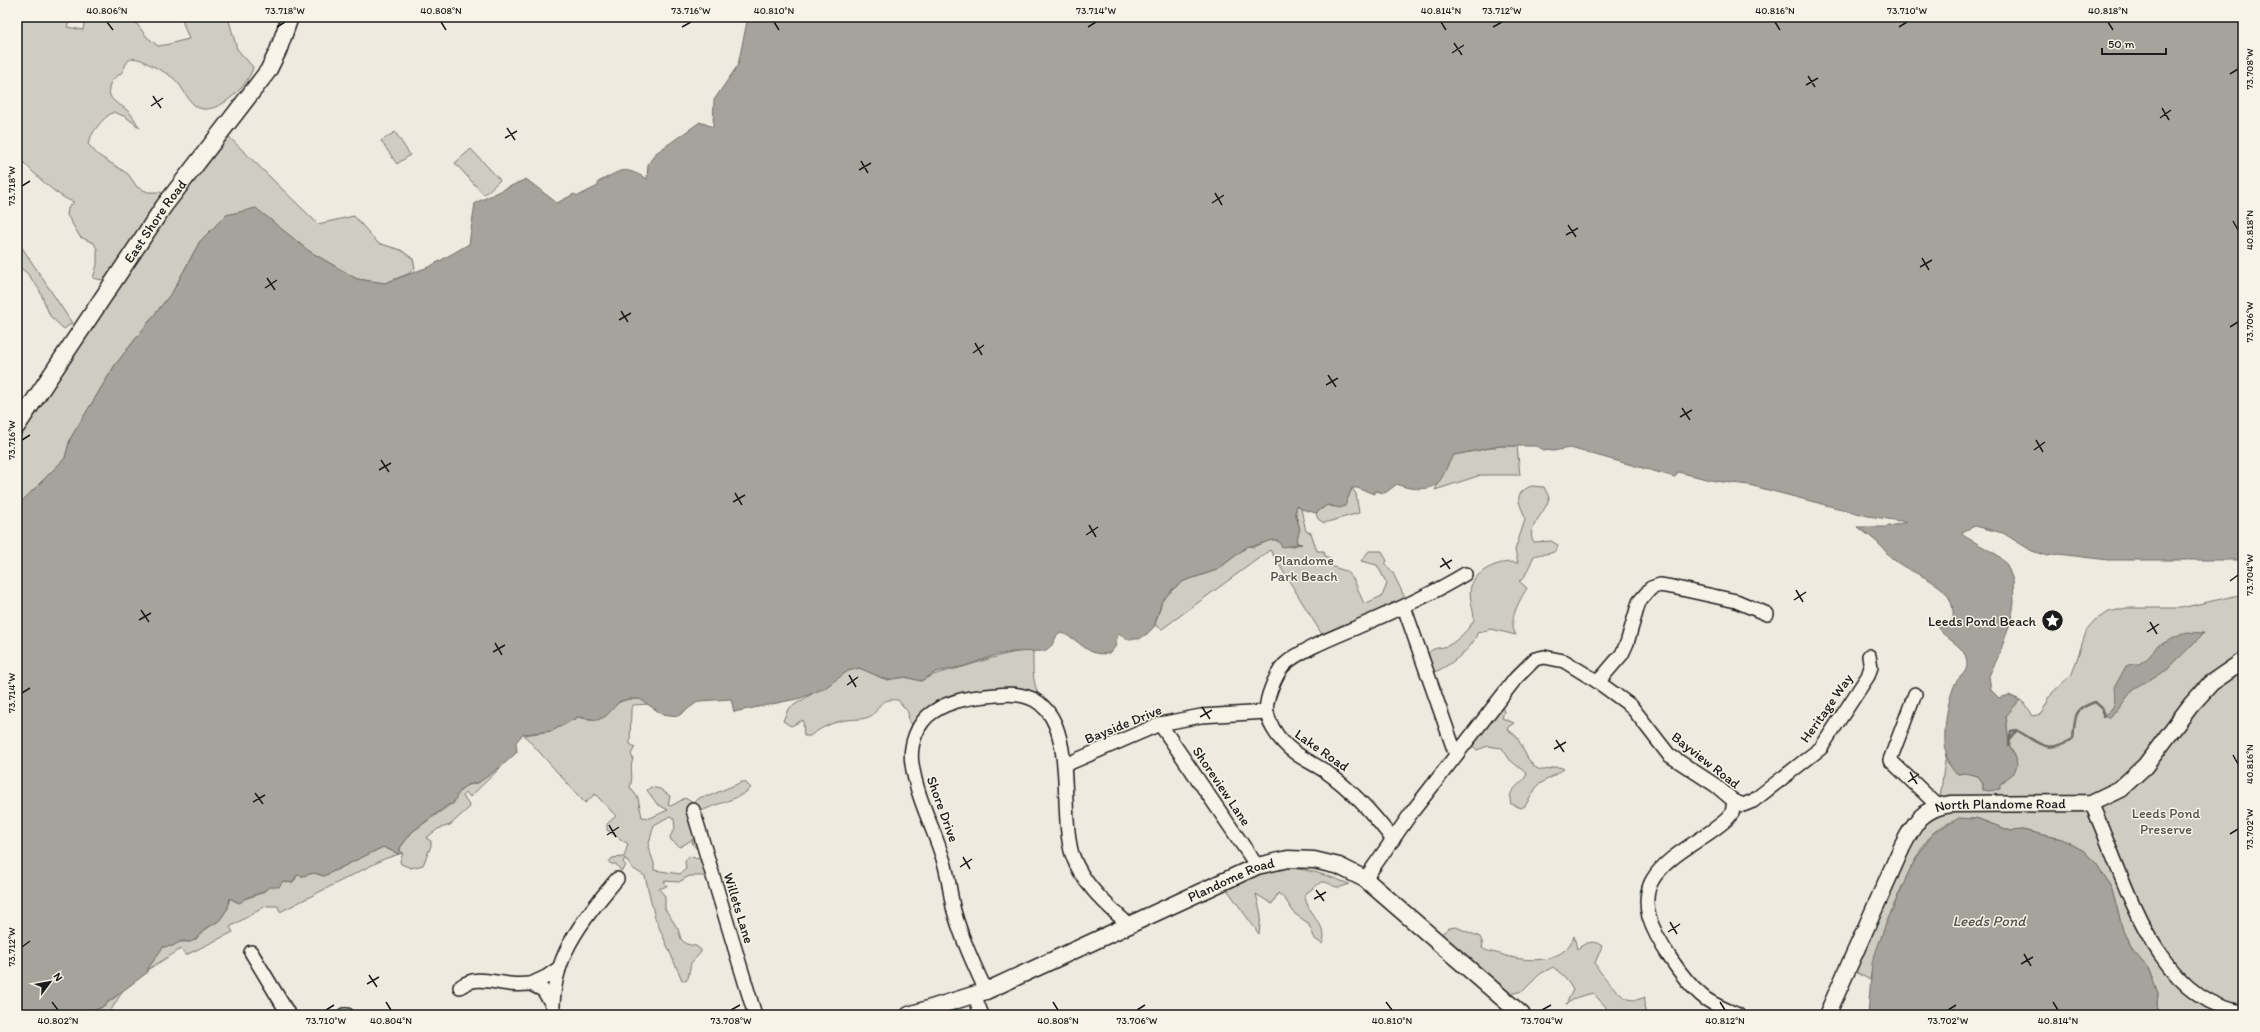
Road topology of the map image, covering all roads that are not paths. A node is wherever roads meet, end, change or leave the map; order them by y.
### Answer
1 (290, 17) edge
2 (17, 426) edge
3 (1465, 574) dead end
4 (1404, 607) junction
5 (1767, 614) dead end
6 (1868, 656) dead end
7 (2243, 661) edge
8 (1598, 682) junction
9 (1915, 694) dead end
10 (1266, 712) junction
11 (1160, 724) junction
12 (1456, 755) junction
13 (1065, 765) junction
14 (1734, 801) junction
15 (2091, 803) junction
16 (1938, 806) junction
17 (693, 810) dead end
18 (1393, 840) junction
19 (1257, 866) junction
20 (617, 879) dead end
21 (1366, 879) junction
22 (1130, 926) junction
23 (252, 952) dead end
24 (559, 968) junction
25 (531, 984) junction
26 (460, 987) dead end
27 (980, 993) junction
28 (552, 1009) edge
29 (2243, 1012) edge
30 (289, 1015) edge
31 (344, 1015) edge
32 (347, 1015) edge
33 (754, 1015) edge
34 (909, 1015) edge
35 (982, 1015) edge
36 (1522, 1015) edge
37 (1738, 1015) edge
38 (1827, 1015) edge

1 - 2 main road, East Shore Road
3 - 4 street
4 - 10 street
4 - 12 street
5 - 8 street
6 - 14 street, Heritage Way
7 - 15 main road, North Plandome Road
8 - 12 street, Bayview Road
8 - 14 street, Bayview Road
9 - 16 street
10 - 11 street, Bayside Drive
10 - 18 street, Lake Road
11 - 13 street, Bayside Drive
11 - 19 street, Shoreview Lane
12 - 18 street, Bayview Road
13 - 22 street, Shore Drive
13 - 27 street, Shore Drive
14 - 37 street, Bayview Road
15 - 16 main road, North Plandome Road
15 - 29 street
16 - 38 main road, North Plandome Road
17 - 33 street, Willets Lane
18 - 21 street, Bayview Road
19 - 21 main road, Plandome Road
19 - 22 main road, Plandome Road
20 - 24 street
21 - 36 main road, Plandome Road
22 - 27 main road, Plandome Road
23 - 30 street
24 - 25 street
24 - 28 street
25 - 26 street
25 - 28 street
27 - 34 main road, Plandome Road
27 - 35 street, Shore Drive
31 - 32 street

